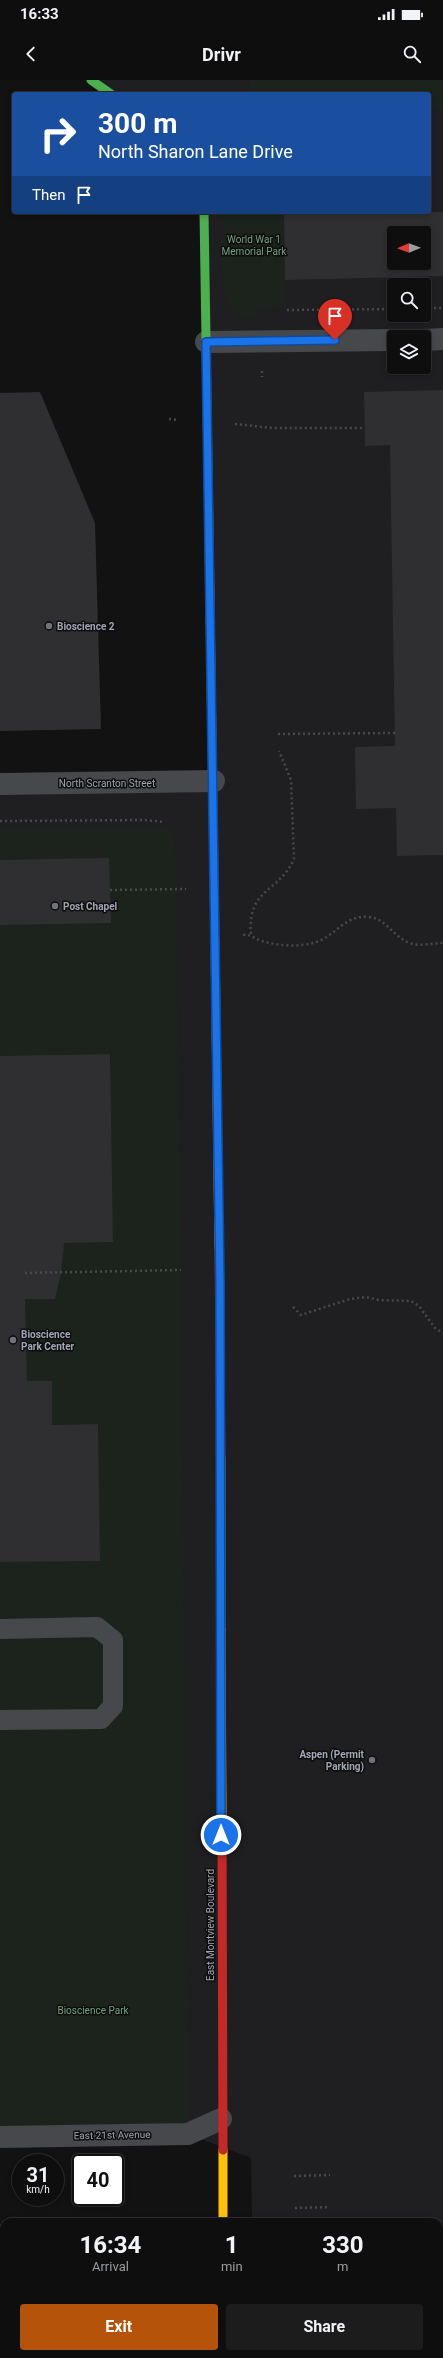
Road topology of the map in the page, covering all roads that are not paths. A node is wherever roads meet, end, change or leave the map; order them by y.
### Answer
1 (91, 80) edge
2 (108, 92) edge
3 (204, 214) edge
4 (387, 340) edge
5 (431, 340) edge
6 (443, 340) edge
7 (206, 342) junction
8 (214, 781) junction
9 (0, 784) edge
10 (0, 1629) edge
11 (0, 1720) edge
12 (221, 2119) junction
13 (0, 2137) edge
14 (222, 2218) edge

1 - 2 street
3 - 7 street, East Montview Boulevard
4 - 7 street
5 - 6 street
7 - 8 street, East Montview Boulevard
8 - 9 street, North Scranton Street
8 - 12 street, East Montview Boulevard
10 - 11 lane
12 - 13 street, East 21st Avenue
12 - 14 street, East Montview Boulevard

